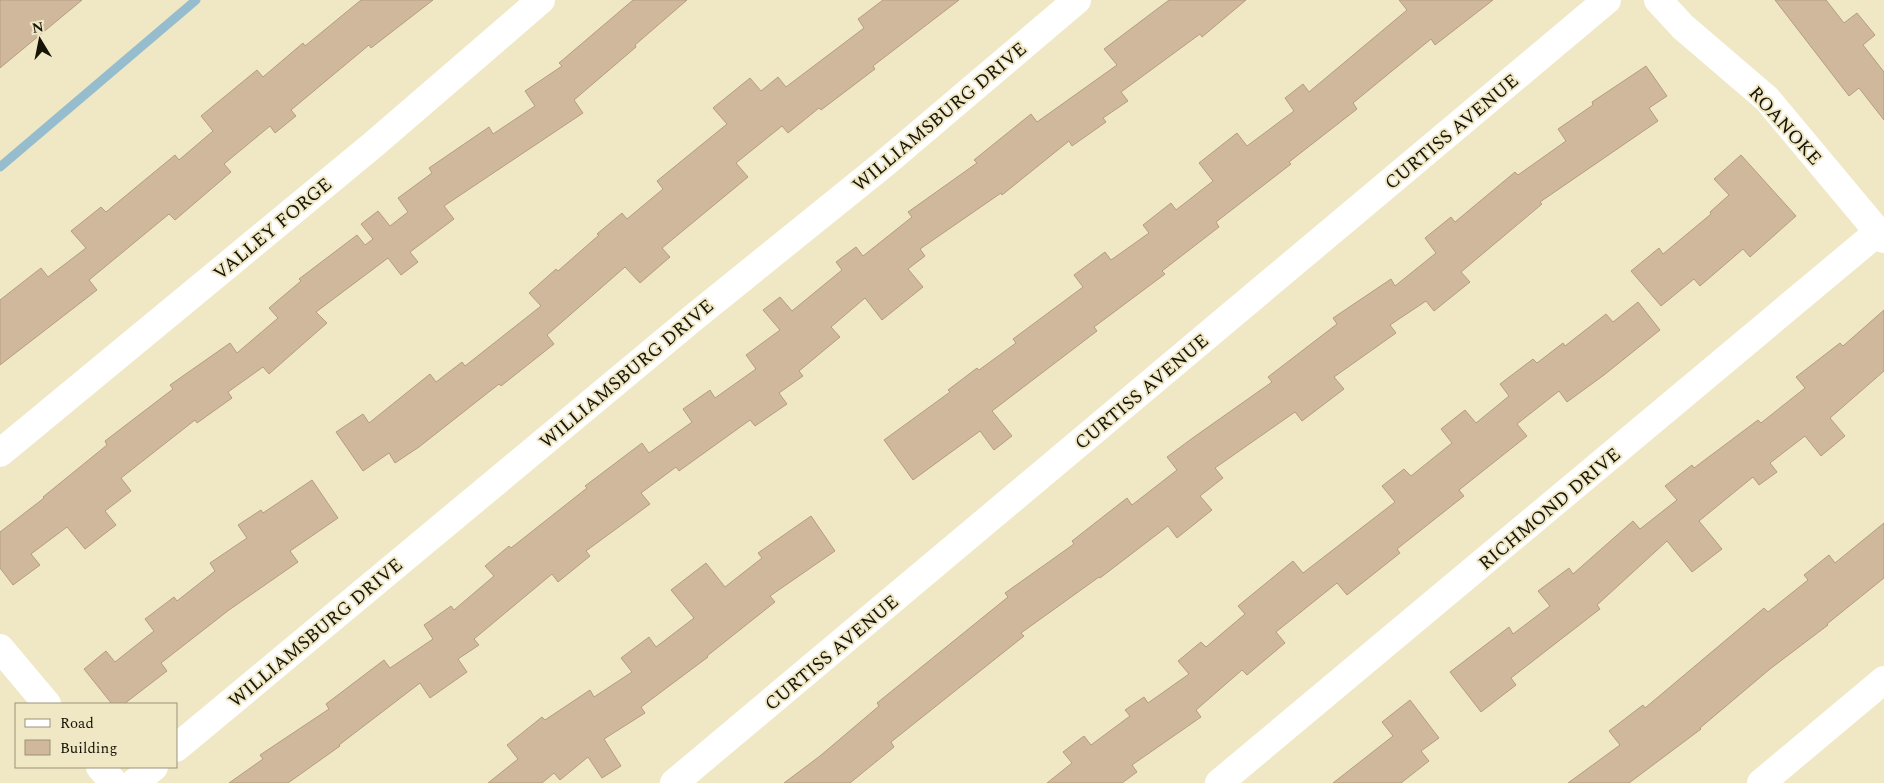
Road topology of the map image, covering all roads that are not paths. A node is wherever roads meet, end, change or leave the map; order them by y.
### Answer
1 (541, 0) edge
2 (1077, 0) edge
3 (1607, 0) edge
4 (1658, 0) edge
5 (1881, 235) edge
6 (0, 453) edge
7 (0, 648) edge
8 (1884, 680) edge
9 (47, 703) edge
10 (178, 746) edge
11 (101, 768) edge
12 (153, 768) edge
13 (114, 783) edge
14 (134, 783) edge
15 (674, 783) edge
16 (1219, 783) edge
17 (1761, 783) edge

1 - 6 street, VALLEY FORGE
2 - 10 street, WILLIAMSBURG DRIVE
3 - 15 street, CURTISS AVENUE
4 - 5 street, ROANOKE
5 - 16 street, RICHMOND DRIVE
7 - 9 street
8 - 17 street
11 - 13 street
12 - 14 street

